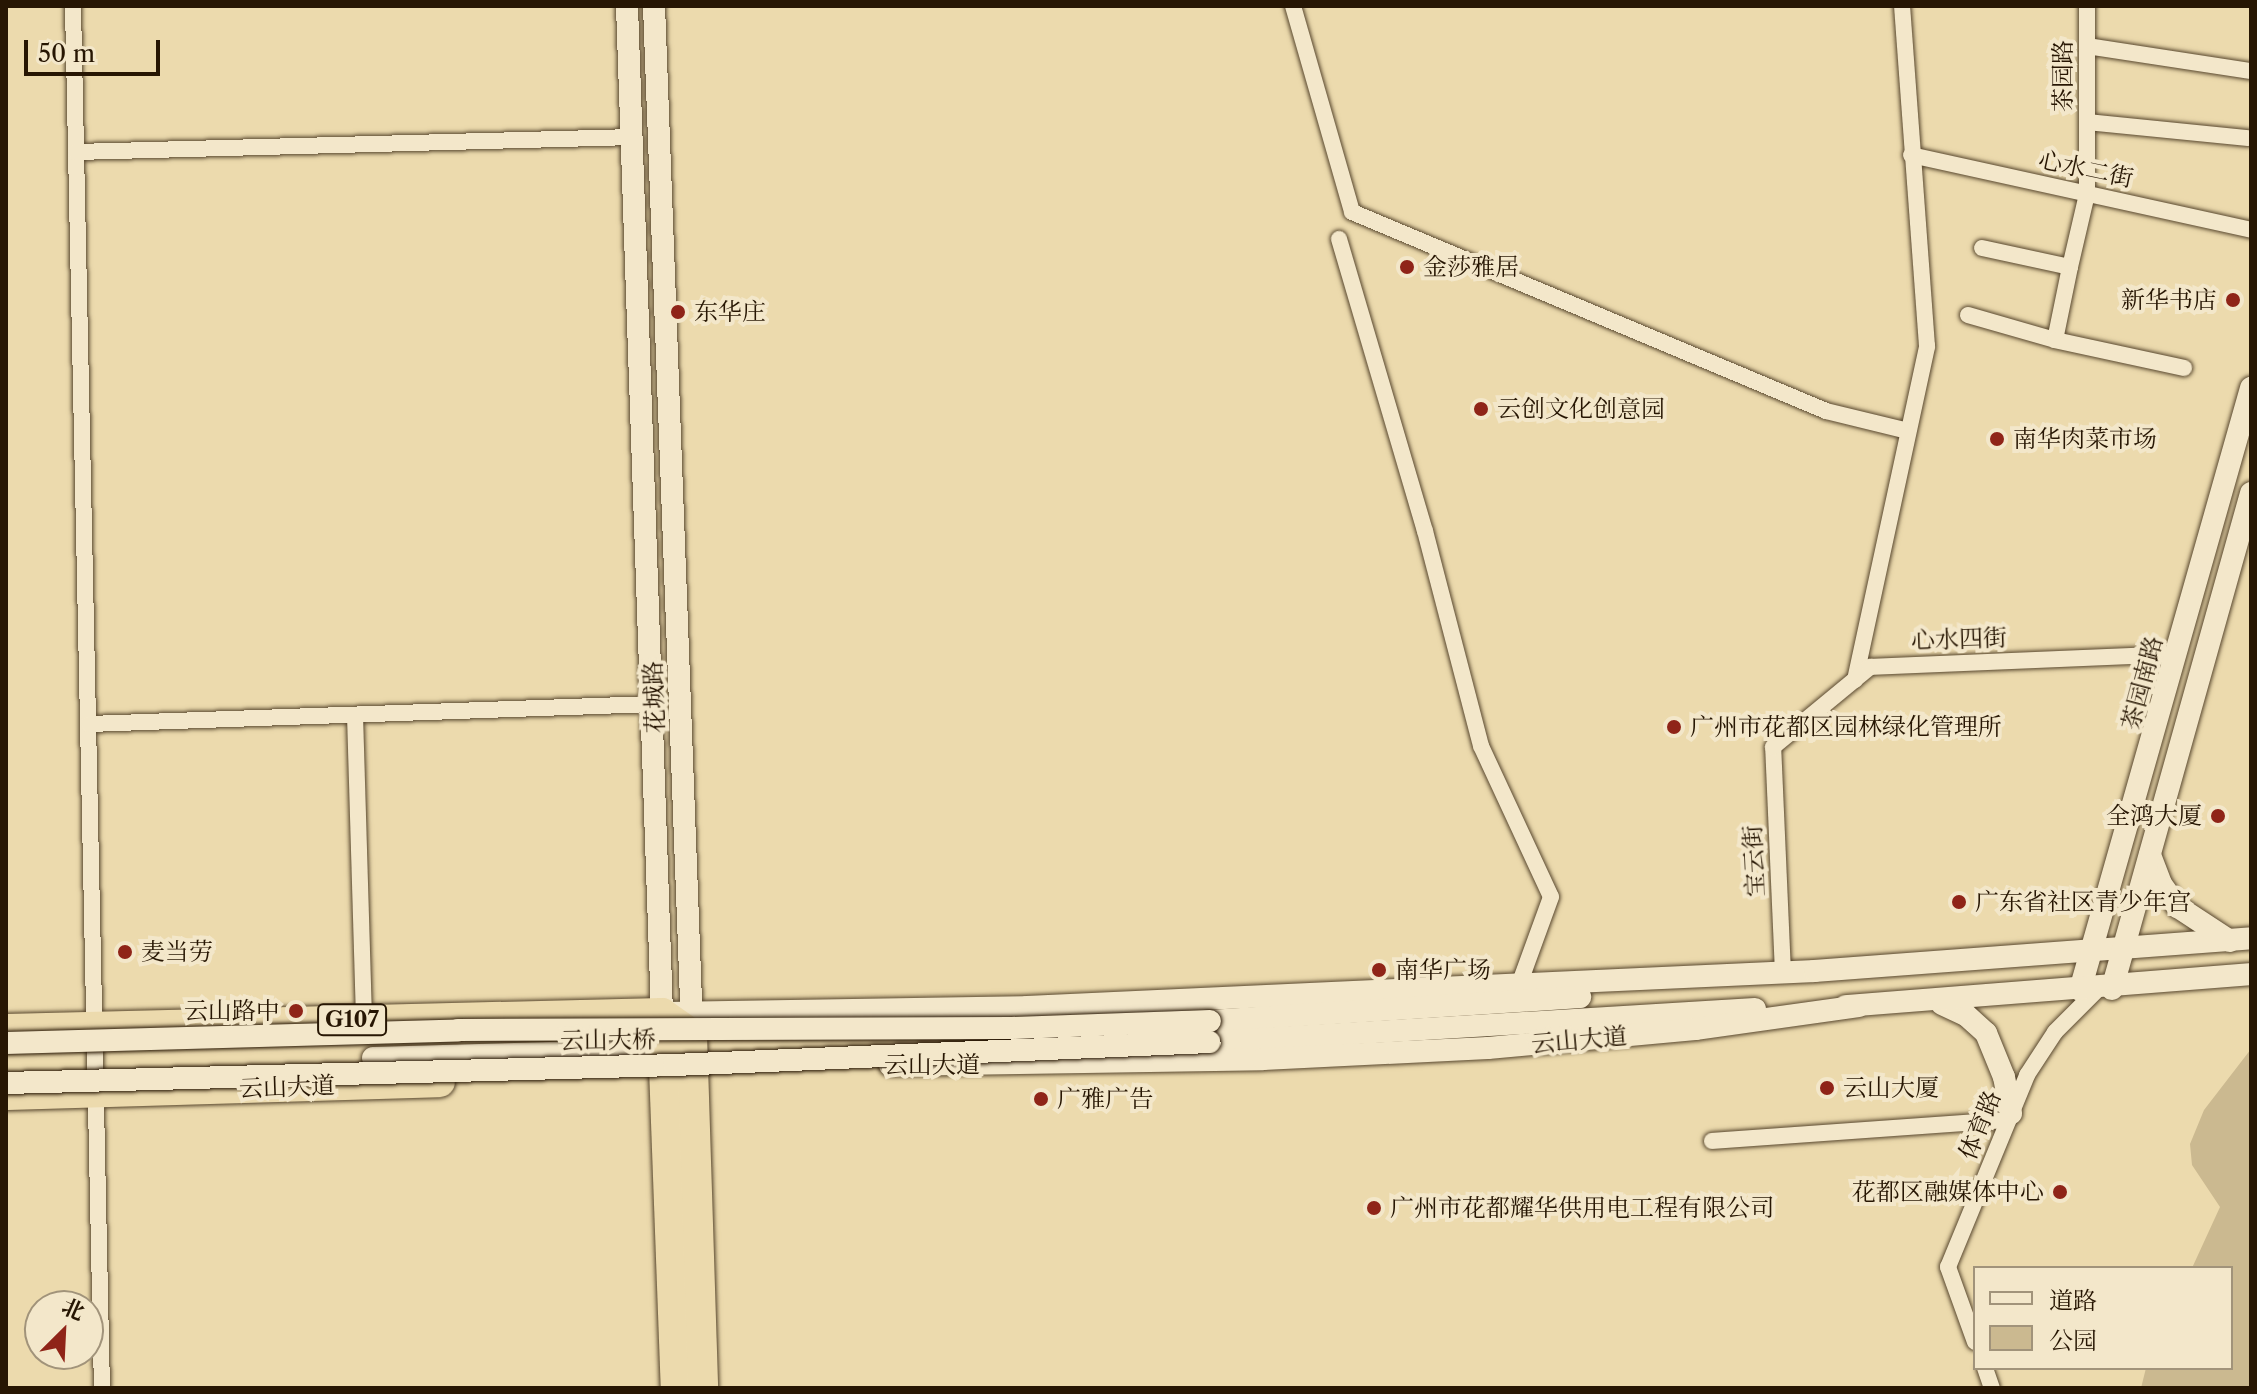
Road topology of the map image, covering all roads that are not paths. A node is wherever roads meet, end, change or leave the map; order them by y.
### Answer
1 (73, 6) edge
2 (627, 6) edge
3 (654, 6) edge
4 (1293, 6) edge
5 (1902, 6) edge
6 (2087, 6) edge
7 (2087, 46) junction
8 (2251, 71) edge
9 (2087, 122) junction
10 (633, 137) junction
11 (2248, 138) dead end
12 (76, 152) junction
13 (1911, 155) junction
14 (2087, 194) junction
15 (2251, 230) edge
16 (1339, 239) dead end
17 (1982, 248) dead end
18 (2070, 267) junction
19 (1968, 315) dead end
20 (2055, 340) junction
21 (2184, 368) dead end
22 (2251, 388) edge
23 (1908, 431) junction
24 (2251, 493) edge
25 (2177, 654) junction
26 (1855, 680) junction
27 (654, 704) junction
28 (355, 715) junction
29 (89, 724) junction
30 (1773, 747) joint
31 (2150, 855) junction
32 (2241, 939) edge
33 (2093, 951) junction
34 (2124, 951) junction
35 (1815, 971) junction
36 (1783, 973) junction
37 (2251, 974) edge
38 (1519, 985) junction
39 (2096, 989) junction
40 (1937, 1002) junction
41 (1858, 1006) junction
42 (98, 1027) junction
43 (6, 1029) edge
44 (1210, 1031) junction
45 (370, 1041) junction
46 (678, 1042) junction
47 (6, 1043) edge
48 (6, 1057) edge
49 (6, 1069) edge
50 (6, 1083) edge
51 (99, 1092) junction
52 (6, 1095) edge
53 (2009, 1116) junction
54 (1712, 1141) dead end
55 (1973, 1336) edge
56 (102, 1388) edge
57 (676, 1388) edge
58 (703, 1388) edge

1 - 12 street
2 - 10 main road, 花城路
3 - 46 main road, 花城路
4 - 23 street
5 - 13 street
6 - 7 street, 茶园路
7 - 8 street
7 - 9 street, 茶园路
9 - 11 street
9 - 14 street, 茶园路
10 - 12 street
10 - 27 main road, 花城路
12 - 29 street
13 - 14 street, 心水二街
13 - 23 street
14 - 15 street, 心水二街
14 - 18 street, 茶园路
16 - 38 street
17 - 18 street
18 - 20 street, 茶园路
19 - 20 street
20 - 21 street
22 - 25 main road, 茶园南路
23 - 26 street
24 - 31 main road
25 - 26 street, 心水四街
25 - 33 main road, 茶园南路
26 - 30 street, 心水四街
27 - 28 street
27 - 46 main road, 花城路
28 - 29 street
28 - 45 street
29 - 42 street
30 - 36 street, 宝云街
31 - 32 main road
31 - 34 main road
32 - 34 main road, 云山大道
33 - 34 main road, 云山大道
33 - 35 main road, 云山大道
33 - 39 main road, 茶园南路
34 - 39 main road
35 - 36 main road, 云山大道
35 - 44 main road, 云山大道
36 - 38 main road, 云山大道
37 - 39 main road, 云山大道
38 - 46 main road, 云山大道
39 - 40 main road, 云山大道
39 - 53 street, 体育路
40 - 41 main road, 云山大道
40 - 53 main road
41 - 44 main road, 云山大道
41 - 46 main road, 云山大道
42 - 43 highway, 云山大道 / G107
42 - 45 highway, 云山大道 / G107
42 - 51 street
44 - 47 main road, 云山大桥, bridge
44 - 50 main road, 云山大桥, bridge
45 - 46 main road
45 - 46 highway, 云山大道 / G107
45 - 48 main road
45 - 49 main road
46 - 51 highway, 云山大道
46 - 57 highway, 花城路
46 - 58 highway, 花城路
51 - 52 highway, 云山大道
51 - 56 street
53 - 54 street
53 - 55 street, 体育路

